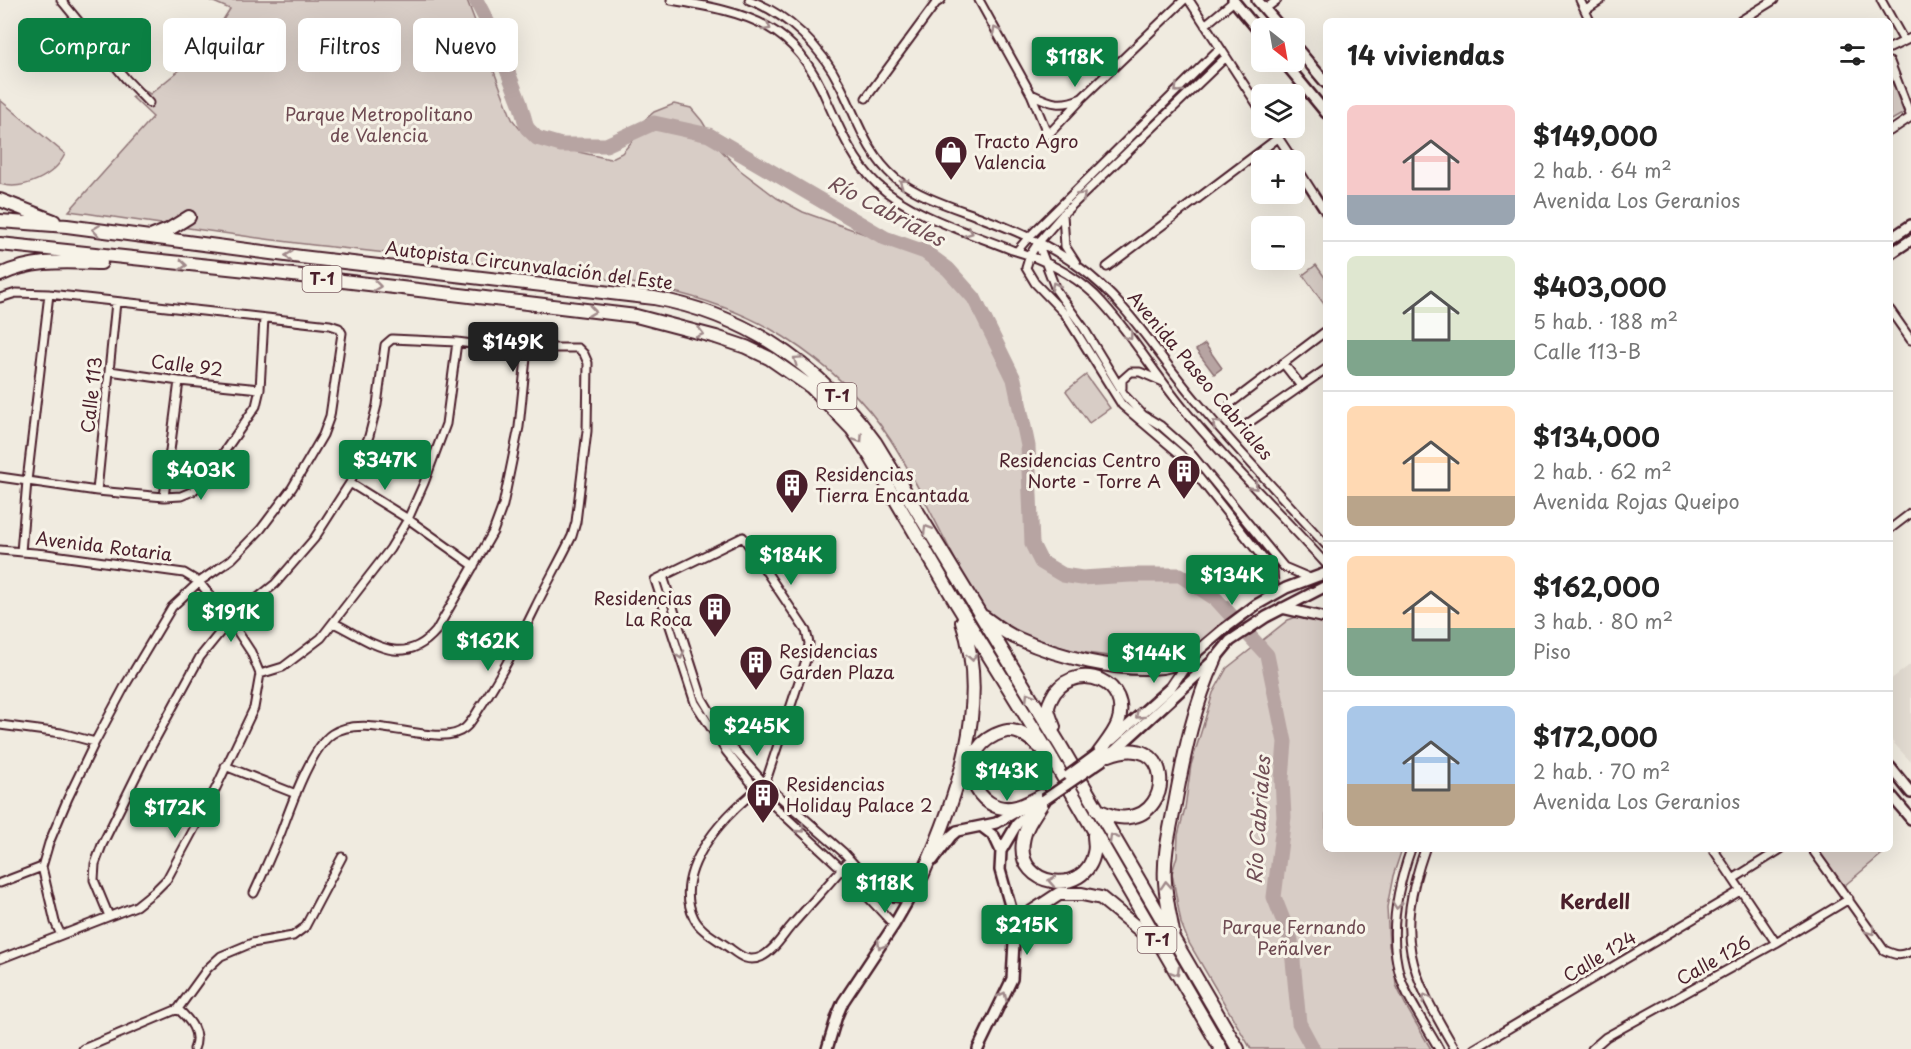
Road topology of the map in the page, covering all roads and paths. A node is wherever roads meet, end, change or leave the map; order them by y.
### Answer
1 (61, 0) edge
2 (671, 0) edge
3 (749, 0) edge
4 (979, 0) edge
5 (1184, 0) edge
6 (1189, 0) edge
7 (1257, 0) edge
8 (1277, 0) edge
9 (1580, 0) edge
10 (1601, 0) edge
11 (1774, 0) edge
12 (1881, 0) edge
13 (937, 1) edge
14 (1233, 1) edge
15 (1265, 9) junction
16 (1586, 10) junction
17 (1273, 18) edge
18 (1589, 18) edge
19 (1745, 18) edge
20 (1251, 22) edge
21 (1205, 25) junction
22 (1908, 39) edge
23 (1893, 46) edge
24 (1220, 48) junction
25 (1226, 57) junction
26 (1305, 58) edge
27 (1893, 70) edge
28 (1292, 72) edge
29 (1323, 79) edge
30 (1031, 94) junction
31 (1251, 95) edge
32 (866, 98) dead end
33 (1082, 98) junction
34 (149, 104) dead end
35 (1323, 108) edge
36 (1911, 117) edge
37 (1893, 129) edge
38 (1278, 138) joint
39 (1286, 150) edge
40 (1305, 179) edge
41 (0, 200) edge
42 (1323, 207) edge
43 (1063, 214) junction
44 (0, 221) edge
45 (1911, 225) edge
46 (67, 226) junction
47 (151, 237) junction
48 (1893, 237) edge
49 (1028, 238) junction
50 (1911, 240) edge
51 (196, 243) junction
52 (1038, 243) junction
53 (0, 244) edge
54 (1017, 251) junction
55 (1893, 252) edge
56 (1030, 255) junction
57 (157, 262) junction
58 (1044, 262) junction
59 (1078, 265) junction
60 (1107, 267) dead end
61 (0, 275) edge
62 (49, 294) junction
63 (0, 298) edge
64 (116, 302) junction
65 (1893, 314) edge
66 (264, 318) junction
67 (1323, 333) edge
68 (1911, 340) edge
69 (457, 342) junction
70 (527, 348) junction
71 (1283, 363) junction
72 (110, 371) junction
73 (1323, 371) edge
74 (179, 381) junction
75 (1162, 381) junction
76 (1301, 386) junction
77 (260, 389) junction
78 (1125, 396) junction
79 (1231, 403) dead end
80 (1247, 424) dead end
81 (0, 477) edge
82 (27, 481) junction
83 (350, 483) junction
84 (97, 491) junction
85 (164, 497) junction
86 (1911, 513) edge
87 (408, 519) junction
88 (1893, 527) edge
89 (1323, 542) edge
90 (0, 550) edge
91 (21, 552) junction
92 (1323, 561) edge
93 (474, 566) junction
94 (1323, 574) edge
95 (659, 578) junction
96 (1310, 578) junction
97 (198, 582) junction
98 (1323, 588) edge
99 (1267, 599) junction
100 (955, 601) junction
101 (1282, 608) junction
102 (978, 612) junction
103 (1323, 617) edge
104 (230, 620) junction
105 (334, 623) junction
106 (1192, 656) junction
107 (1216, 658) junction
108 (260, 674) junction
109 (0, 725) edge
110 (95, 742) junction
111 (1060, 745) junction
112 (1050, 755) junction
113 (1104, 756) junction
114 (225, 766) junction
115 (1893, 771) edge
116 (765, 784) junction
117 (757, 790) junction
118 (1911, 793) edge
119 (296, 794) junction
120 (1042, 798) junction
121 (1893, 798) edge
122 (1097, 810) junction
123 (1911, 819) edge
124 (982, 827) junction
125 (1093, 831) junction
126 (1001, 851) junction
127 (1410, 852) edge
128 (1424, 852) edge
129 (1715, 852) edge
130 (1776, 852) edge
131 (1814, 852) edge
132 (342, 857) dead end
133 (849, 860) junction
134 (42, 867) junction
135 (842, 868) junction
136 (922, 876) junction
137 (1733, 879) junction
138 (0, 883) edge
139 (1740, 891) junction
140 (254, 893) dead end
141 (1849, 899) junction
142 (909, 900) junction
143 (109, 916) junction
144 (1015, 922) junction
145 (894, 925) junction
146 (61, 935) junction
147 (1175, 942) junction
148 (1776, 944) junction
149 (1163, 950) junction
150 (1911, 951) edge
151 (0, 959) edge
152 (178, 1009) junction
153 (83, 1049) edge
154 (194, 1049) edge
155 (827, 1049) edge
156 (978, 1049) edge
157 (1221, 1049) edge
158 (1238, 1049) edge
159 (1439, 1049) edge
160 (1455, 1049) edge
161 (1474, 1049) edge
162 (1593, 1049) edge

1 - 34 street
2 -> 54 street, Avenida Paseo Cabriales
49 -> 3 street, Avenida Paseo Cabriales
30 -> 4 street
5 - 33 street
6 - 21 street
7 - 15 street
8 - 15 street
9 - 16 street
10 - 16 street
11 - 19 street
12 - 22 street
13 - 32 street
14 - 20 street
14 - 21 street
15 - 17 street
16 - 18 street
21 - 24 street
22 - 23 street
24 - 25 street
24 -> 49 street
25 - 31 street
43 -> 25 street
26 - 29 street
27 - 36 street
28 - 35 street
30 - 33 street
30 - 33 street
36 - 37 street
38 - 39 street
38 - 60 street
40 - 42 street
41 - 46 highway
43 - 52 street
43 - 59 street
44 - 46 highway, Autopista Circunvalación del Este / T-1
45 - 48 street
47 -> 46 highway, Autopista Circunvalación del Este / T-1
47 - 51 highway, Autopista Circunvalación del Este / T-1
47 - 51 highway
49 - 52 street, Avenida Paseo Cabriales
49 - 54 street
50 - 55 street
102 -> 51 highway, Autopista Circunvalación del Este / T-1
52 - 56 street
52 - 58 street
52 - 59 street, Avenida Paseo Cabriales
53 - 57 highway, Autopista Circunvalación del Este / T-1
54 - 56 street, Avenida Paseo Cabriales
56 - 58 street, Avenida Paseo Cabriales
56 - 99 street
57 - 61 highway
57 -> 100 highway, Autopista Circunvalación del Este / T-1
58 -> 75 street, Avenida Paseo Cabriales
78 -> 58 street
89 -> 59 street, Avenida Paseo Cabriales
62 - 63 street
62 - 64 street
62 - 82 street
64 - 66 street
64 - 72 street, Calle 113
65 - 68 street
66 - 77 street
66 - 97 street
67 - 71 street
69 - 70 street
69 - 83 street
69 - 87 street
70 - 93 street
70 - 119 street
71 - 76 street
71 - 79 street
72 - 74 street, Calle 92
72 - 84 street, Calle 113
73 - 76 street
74 - 77 street, Calle 92
74 - 85 street
75 - 78 street
75 -> 92 street, Avenida Paseo Cabriales
76 - 80 street
77 - 85 street
78 - 96 street
81 - 82 street
82 - 84 street
82 - 91 street
83 - 87 street
83 - 104 street
84 - 85 street
86 - 88 street
87 - 93 street
87 - 105 street
90 - 91 street, Avenida Rotaria
91 - 97 street, Avenida Rotaria
93 - 105 street
94 - 96 street
95 - 116 street
95 - 116 street
95 -> 117 street
96 - 99 street
97 - 104 street, Avenida Rotaria
97 - 110 street
98 - 101 street
99 - 106 street
100 - 112 highway, Autopista Circunvalación del Este / T-1
100 -> 136 highway
101 - 103 street
101 - 107 street
102 - 106 highway
111 -> 102 highway, Autopista Circunvalación del Este / T-1
104 - 108 street, Avenida Rotaria
104 - 143 street
105 - 108 street
106 -> 113 street
107 - 113 street
147 -> 107 highway
108 - 114 street
109 - 110 street
110 - 134 street
111 - 113 highway
111 - 122 highway, Autopista Circunvalación del Este / T-1
112 - 120 highway
112 - 125 highway, Autopista Circunvalación del Este / T-1
113 - 120 street, bridge
113 - 122 highway
114 - 119 street
114 - 143 street
115 - 118 street
116 - 117 street
116 - 133 street
117 -> 135 street
117 - 135 street
119 - 140 street
120 - 124 street
125 -> 120 highway
120 - 126 street
121 - 123 street
147 -> 122 highway, Autopista Circunvalación del Este / T-1
124 - 126 street
124 - 136 street
125 - 149 highway, Autopista Circunvalación del Este / T-1
126 - 144 street
127 -> 159 street
160 -> 128 street
129 - 137 street
130 - 137 street
131 - 141 street
132 - 152 street
133 - 135 street
133 - 142 street
134 - 138 street
134 - 146 street
135 - 145 street
136 - 142 street
137 - 139 street
139 - 148 street
139 - 161 street, Calle 124
141 - 148 street, Calle 126
141 -> 150 street
142 - 145 street
143 - 146 street
144 - 149 highway
156 -> 144 street
145 -> 155 street
146 - 151 street
147 - 158 highway, Autopista Circunvalación del Este / T-1
148 - 162 street, Calle 126
149 -> 157 highway, Autopista Circunvalación del Este / T-1
152 - 153 street
152 - 154 street

